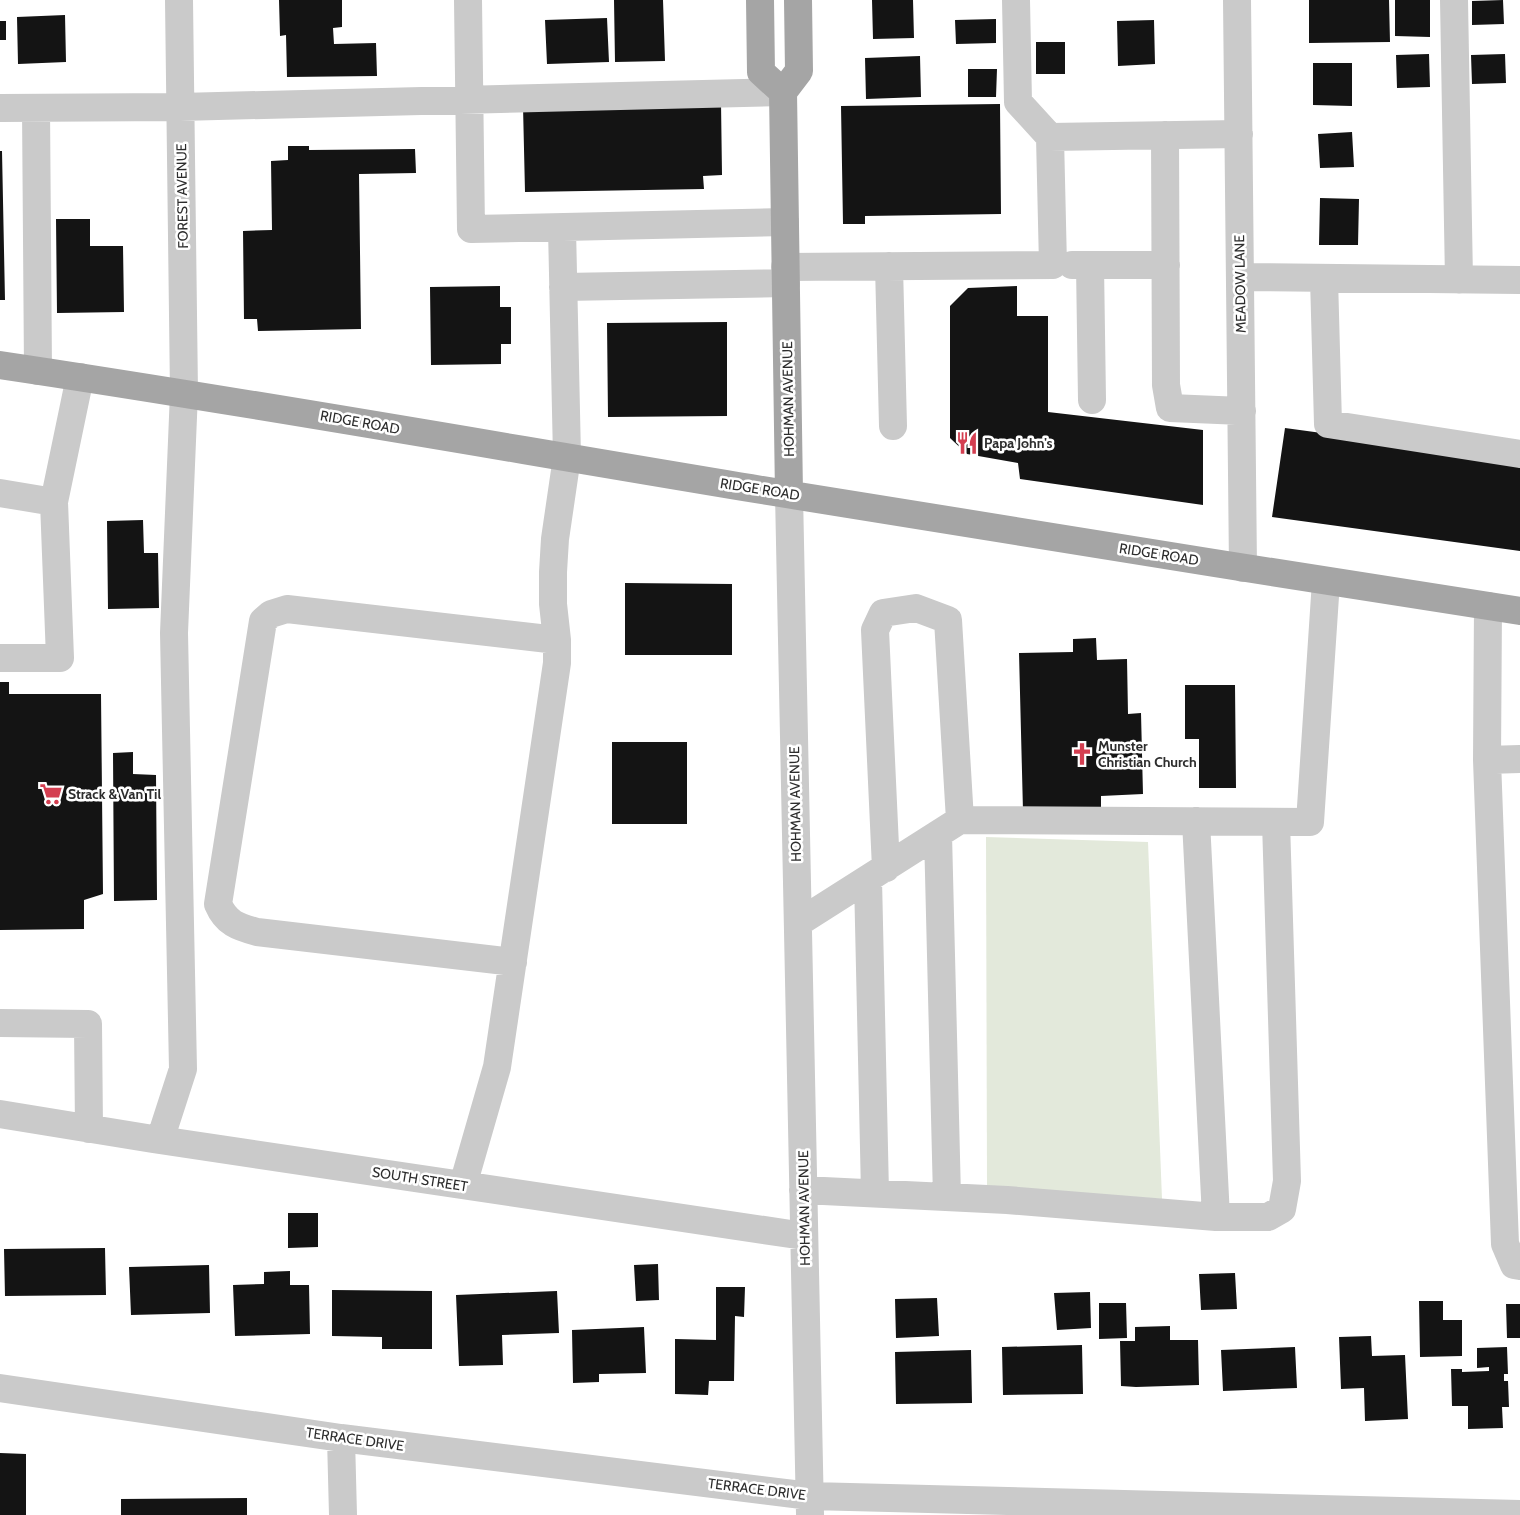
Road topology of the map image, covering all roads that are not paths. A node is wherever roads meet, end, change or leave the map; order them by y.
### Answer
1 (179, 0) edge
2 (468, 0) edge
3 (760, 0) edge
4 (798, 0) edge
5 (1016, 0) edge
6 (1237, 0) edge
7 (1454, 0) edge
8 (783, 92) junction
9 (469, 100) junction
10 (180, 106) junction
11 (0, 108) edge
12 (36, 108) junction
13 (1239, 134) junction
14 (1165, 135) junction
15 (1050, 137) junction
16 (785, 222) junction
17 (562, 228) junction
18 (1053, 265) junction
19 (1090, 265) junction
20 (1166, 265) junction
21 (889, 266) junction
22 (786, 275) junction
23 (1240, 277) junction
24 (1324, 278) junction
25 (1459, 280) junction
26 (1520, 280) edge
27 (562, 287) junction
28 (0, 365) edge
29 (38, 371) junction
30 (80, 377) junction
31 (184, 393) junction
32 (1092, 400) dead end
33 (1242, 411) junction
34 (893, 426) dead end
35 (1520, 454) edge
36 (567, 457) junction
37 (0, 493) edge
38 (789, 494) junction
39 (54, 502) junction
40 (1243, 568) junction
41 (1326, 581) junction
42 (1488, 606) junction
43 (1520, 611) edge
44 (557, 640) junction
45 (0, 658) edge
46 (1520, 759) edge
47 (1487, 760) junction
48 (1196, 821) junction
49 (1276, 822) junction
50 (949, 827) junction
51 (877, 873) junction
52 (798, 923) junction
53 (513, 962) junction
54 (0, 1023) edge
55 (0, 1114) edge
56 (89, 1129) junction
57 (160, 1140) junction
58 (463, 1185) junction
59 (804, 1190) junction
60 (875, 1193) junction
61 (947, 1197) junction
62 (1216, 1217) junction
63 (804, 1236) junction
64 (1520, 1266) edge
65 (0, 1388) edge
66 (341, 1438) junction
67 (810, 1506) edge
68 (1520, 1514) edge
69 (342, 1515) edge

1 - 10 street, FOREST AVENUE
2 - 9 street
3 - 8 main road
4 - 8 main road
5 - 15 street
6 - 13 street, MEADOW LANE
7 - 25 street
8 - 9 street
8 - 16 main road, HOHMAN AVENUE
9 - 10 street
9 - 17 street
10 - 12 street
10 - 31 street, FOREST AVENUE
11 - 12 street
12 - 29 street
13 - 14 street
13 - 23 street, MEADOW LANE
14 - 15 street
14 - 20 street
15 - 18 street
16 - 17 street
16 - 22 main road, HOHMAN AVENUE
17 - 27 street
18 - 19 street
18 - 21 street
19 - 20 street
19 - 32 street
20 - 33 street
21 - 22 street
21 - 34 street
22 - 27 street
22 - 38 main road, HOHMAN AVENUE
23 - 24 street
23 - 33 street, MEADOW LANE
24 - 25 street
24 - 35 street
25 - 26 street
27 - 36 street
28 - 29 main road, RIDGE ROAD
29 - 30 main road, RIDGE ROAD
30 - 31 main road, RIDGE ROAD
30 - 39 street
31 - 36 main road, RIDGE ROAD
31 - 57 street, FOREST AVENUE
33 - 40 street, MEADOW LANE
36 - 38 main road, RIDGE ROAD
36 - 44 street
37 - 39 street
38 - 40 main road, RIDGE ROAD
38 - 52 street, HOHMAN AVENUE
39 - 45 street
40 - 41 main road, RIDGE ROAD
41 - 42 main road, RIDGE ROAD
41 - 49 street
42 - 43 main road, RIDGE ROAD
42 - 47 street
44 - 53 street
44 - 53 street
46 - 47 street
47 - 64 street
48 - 49 street
48 - 50 street
48 - 62 street
49 - 62 street
50 - 51 street
50 - 51 street
50 - 61 street
51 - 52 street
51 - 60 street
52 - 59 street, HOHMAN AVENUE
53 - 58 street
54 - 56 street
55 - 56 street, SOUTH STREET
56 - 57 street, SOUTH STREET
57 - 58 street, SOUTH STREET
58 - 63 street, SOUTH STREET
59 - 60 street
59 - 63 street, HOHMAN AVENUE
60 - 61 street
61 - 62 street
63 - 67 street, HOHMAN AVENUE
65 - 66 street, TERRACE DRIVE
66 - 67 street, TERRACE DRIVE
66 - 69 street
67 - 68 street, TERRACE DRIVE

